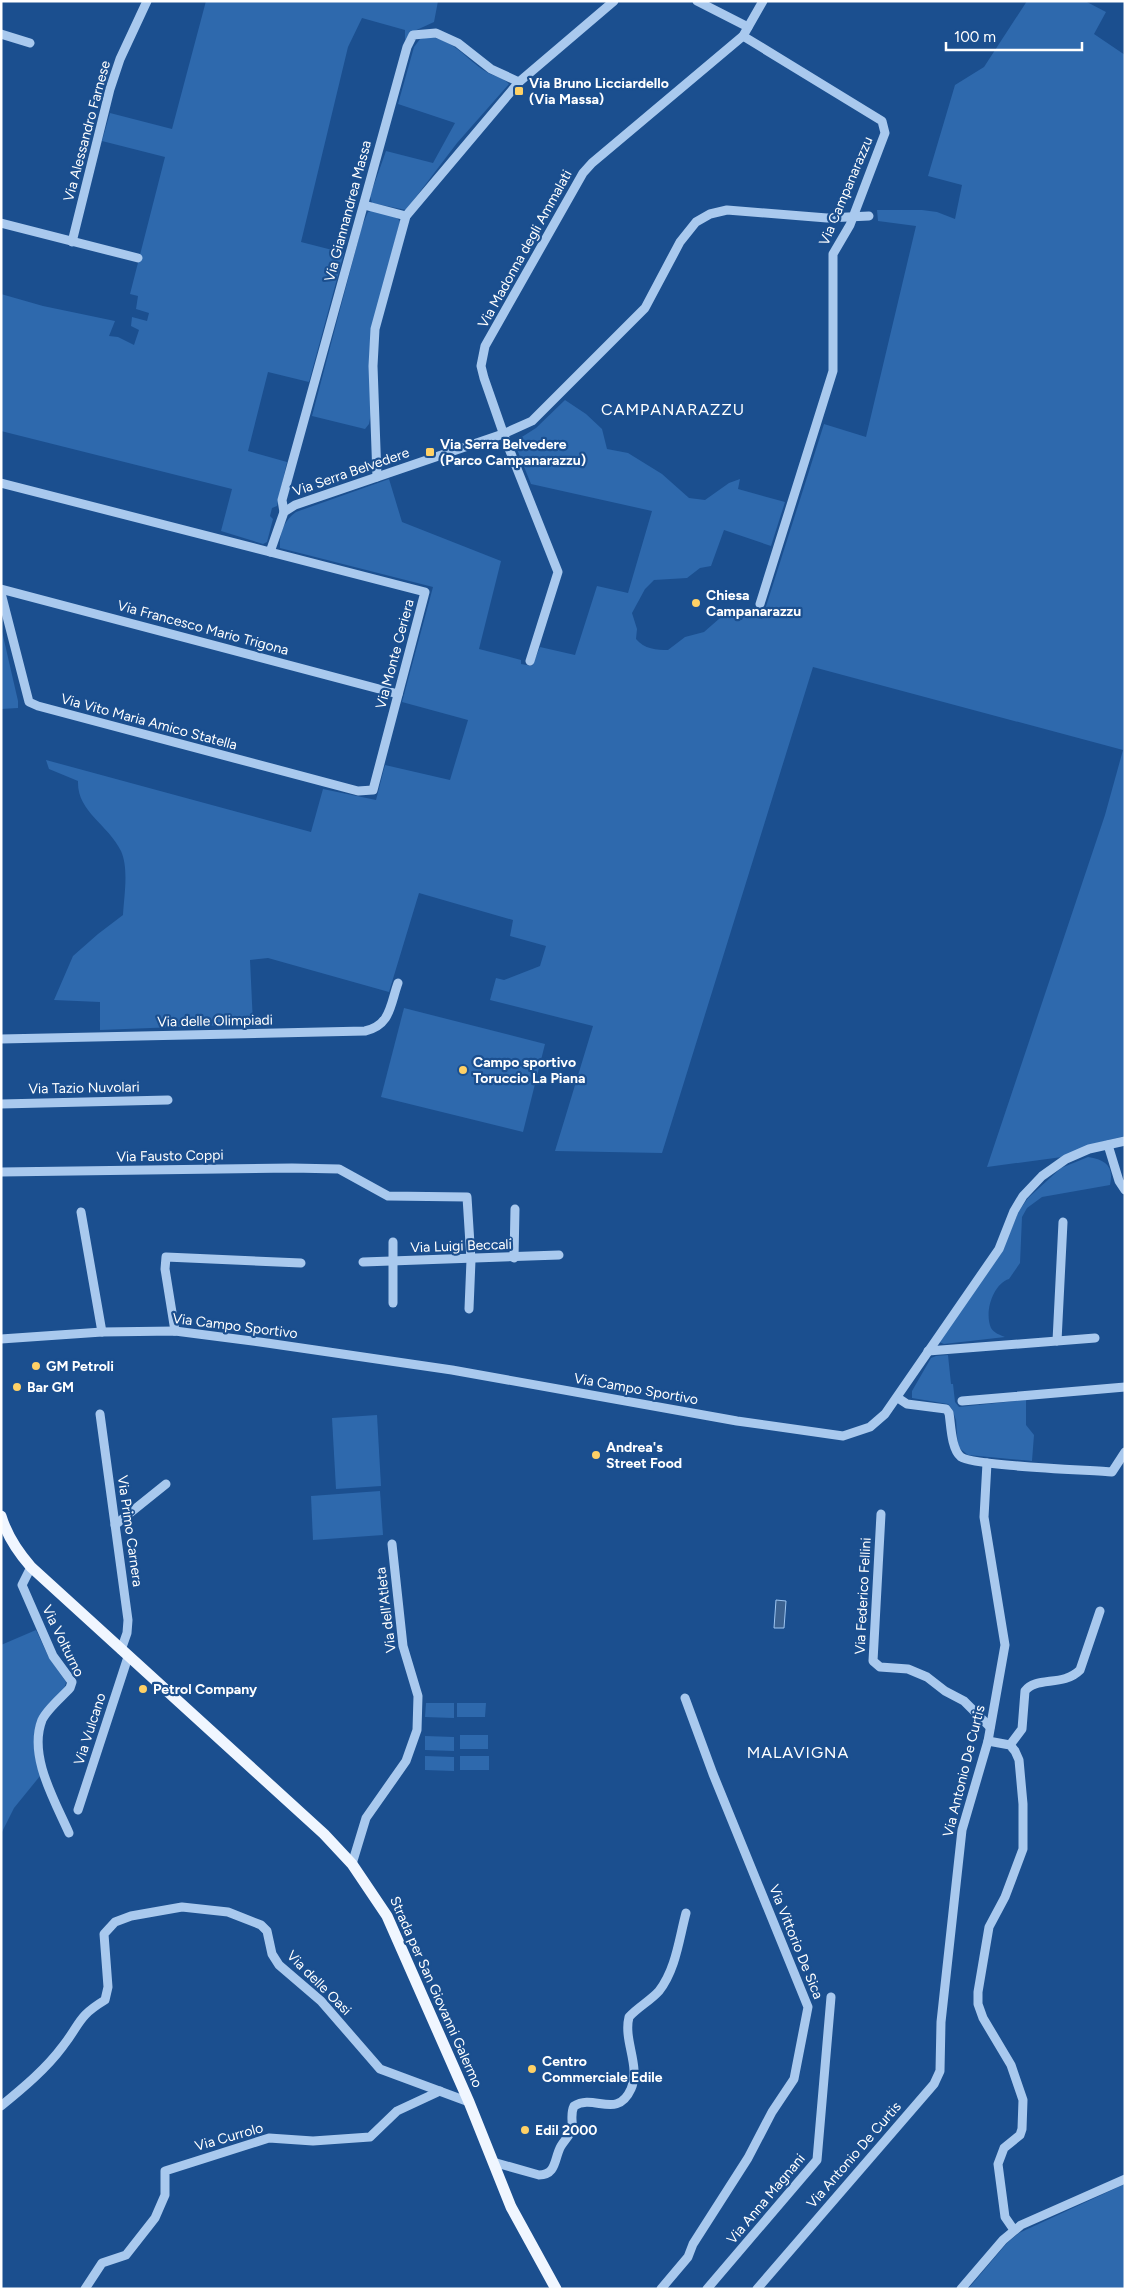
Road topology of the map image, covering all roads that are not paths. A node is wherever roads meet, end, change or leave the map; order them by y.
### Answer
1 (147, 1) edge
2 (614, 1) edge
3 (698, 1) edge
4 (762, 1) edge
5 (748, 27) junction
6 (1, 34) edge
7 (743, 36) junction
8 (30, 43) dead end
9 (519, 82) junction
10 (364, 205) junction
11 (406, 216) junction
12 (869, 216) dead end
13 (852, 217) junction
14 (1, 223) edge
15 (72, 242) junction
16 (138, 258) dead end
17 (503, 434) junction
18 (377, 477) junction
19 (1, 483) edge
20 (284, 512) junction
21 (270, 552) junction
22 (1, 589) edge
23 (1, 593) edge
24 (760, 604) dead end
25 (530, 661) dead end
26 (398, 694) junction
27 (373, 790) joint
28 (398, 983) dead end
29 (1, 1040) edge
30 (168, 1100) dead end
31 (1, 1104) edge
32 (1125, 1141) edge
33 (1108, 1145) junction
34 (1, 1172) edge
35 (1125, 1190) edge
36 (515, 1209) dead end
37 (81, 1212) dead end
38 (1063, 1222) dead end
39 (393, 1242) dead end
40 (559, 1255) dead end
41 (514, 1258) junction
42 (470, 1260) junction
43 (363, 1262) dead end
44 (393, 1262) junction
45 (300, 1263) dead end
46 (393, 1303) dead end
47 (469, 1309) dead end
48 (102, 1332) junction
49 (175, 1332) junction
50 (1095, 1338) dead end
51 (1, 1339) edge
52 (1057, 1340) junction
53 (928, 1352) junction
54 (1125, 1387) edge
55 (898, 1398) junction
56 (962, 1401) dead end
57 (100, 1414) dead end
58 (1125, 1452) edge
59 (987, 1463) junction
60 (166, 1484) dead end
61 (881, 1514) dead end
62 (1, 1516) edge
63 (115, 1525) junction
64 (392, 1544) dead end
65 (31, 1567) junction
66 (1100, 1611) dead end
67 (125, 1654) junction
68 (685, 1698) dead end
69 (990, 1727) junction
70 (988, 1741) junction
71 (1010, 1745) junction
72 (78, 1810) dead end
73 (69, 1833) dead end
74 (352, 1864) junction
75 (686, 1913) dead end
76 (831, 1997) dead end
77 (440, 2091) junction
78 (469, 2102) junction
79 (1, 2106) edge
80 (493, 2162) junction
81 (1125, 2179) edge
82 (1014, 2230) junction
83 (85, 2289) edge
84 (556, 2289) edge
85 (661, 2289) edge
86 (707, 2289) edge
87 (756, 2289) edge
88 (961, 2289) edge

1 - 15 street, Via Alessandro Farnese
2 - 9 street
3 - 5 street
4 - 5 street, Via Madonna degli Ammalati
5 - 7 street, Via Madonna degli Ammalati
6 - 8 street
7 - 13 street, Via Campanarazzu
7 - 17 street, Via Madonna degli Ammalati
9 - 10 street, Via Giannandrea Massa
9 - 11 street
10 - 11 street
10 - 20 street, Via Giannandrea Massa
11 - 18 street
12 - 13 street, Via Serra Belvedere
13 - 17 street, Via Serra Belvedere
13 - 24 street, Via Campanarazzu
14 - 15 street
15 - 16 street
17 - 18 street, Via Serra Belvedere
17 - 25 street, Via Madonna degli Ammalati
18 - 20 street, Via Serra Belvedere
19 - 21 street
20 - 21 street, Via Serra Belvedere
21 - 26 street, Via Monte Ceriera
22 - 26 street, Via Francesco Mario Trigona
23 - 27 street, Via Vito Maria Amico Statella
26 - 27 street, Via Monte Ceriera
28 - 29 street, Via delle Olimpiadi
30 - 31 street, Via Tazio Nuvolari
32 - 33 street, Via Campo Sportivo
33 - 35 street
33 - 53 street, Via Campo Sportivo
34 - 42 street, Via Fausto Coppi
36 - 41 street
37 - 48 street
38 - 52 street
39 - 44 street
40 - 41 street, Via Luigi Beccali
41 - 42 street, Via Luigi Beccali
42 - 44 street, Via Luigi Beccali
42 - 47 street
43 - 44 street, Via Luigi Beccali
44 - 46 street
45 - 49 street
48 - 49 street, Via Campo Sportivo
48 - 51 street, Via Campo Sportivo
49 - 55 street, Via Campo Sportivo
50 - 52 street
52 - 53 street
53 - 55 street, Via Campo Sportivo
54 - 56 street
55 - 59 street
57 - 63 street, Via Primo Carnera
58 - 59 street
59 - 69 street, Via Antonio De Curtis
60 - 63 street
61 - 69 street, Via Federico Fellini
62 - 65 main road, Strada per San Giovanni Galermo
63 - 67 street, Via Primo Carnera
64 - 74 street, Via dell'Atleta
65 - 67 main road, Strada per San Giovanni Galermo
65 - 73 street, Via Volturno
66 - 71 street
67 - 72 street, Via Vulcano
67 - 74 main road, Strada per San Giovanni Galermo
68 - 85 street, Via Vittorio De Sica
69 - 70 street, Via Antonio De Curtis
70 - 71 street
70 - 87 street, Via Antonio De Curtis
71 - 82 street
74 - 78 main road, Strada per San Giovanni Galermo
75 - 80 street
76 - 86 street, Via Anna Magnani
77 - 78 street, Via delle Oasi
77 - 79 street, Via delle Oasi
77 - 83 street, Via Currolo
78 - 80 main road, Strada per San Giovanni Galermo
80 - 84 main road, Strada per San Giovanni Galermo
81 - 82 street
82 - 88 street

